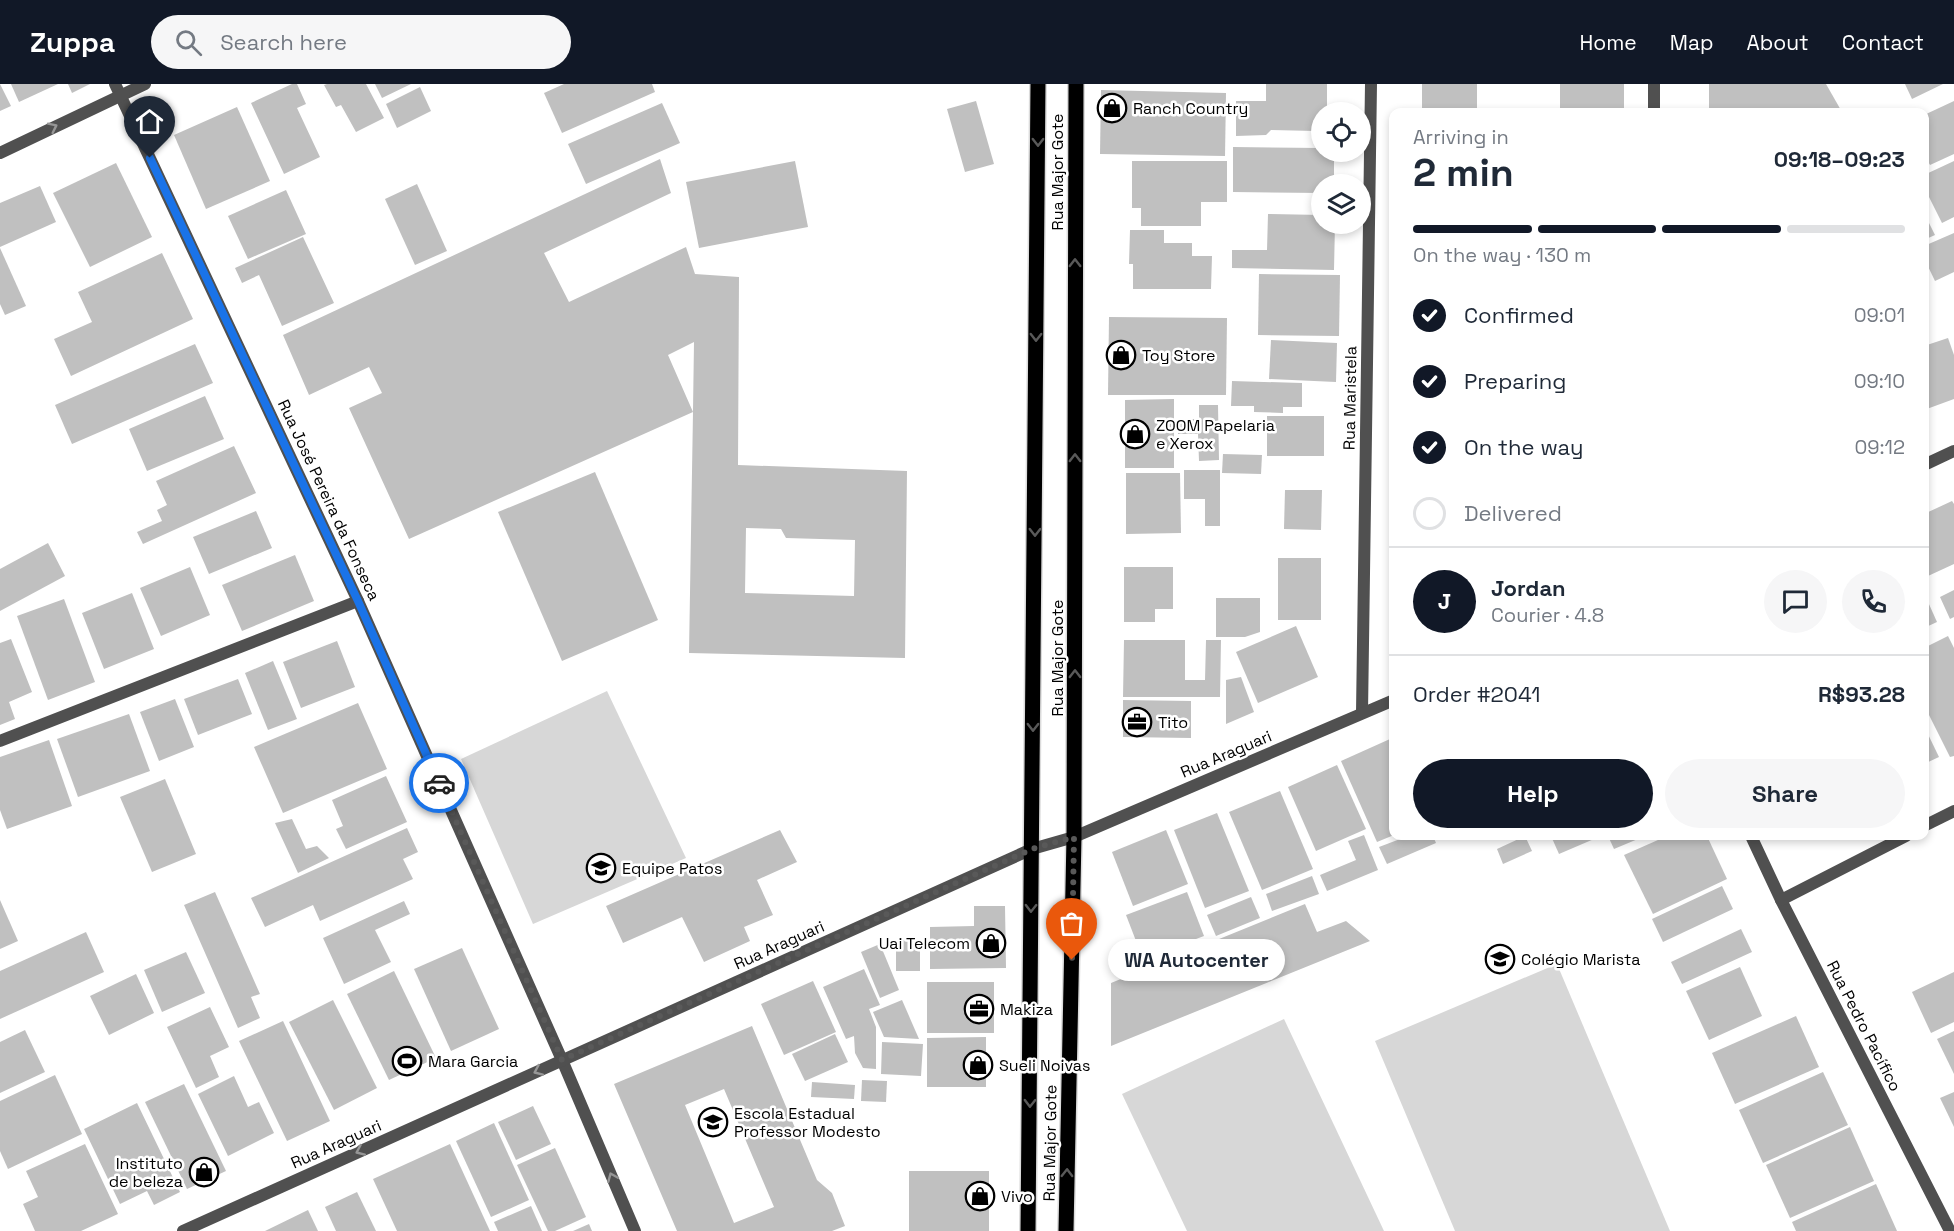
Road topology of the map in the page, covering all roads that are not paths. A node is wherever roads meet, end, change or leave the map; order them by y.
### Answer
1 (144, 84) edge
2 (1038, 84) edge
3 (1076, 84) edge
4 (1371, 84) edge
5 (1654, 84) edge
6 (117, 89) edge
7 (1654, 108) edge
8 (0, 153) edge
9 (1954, 452) edge
10 (1929, 463) edge
11 (358, 601) junction
12 (1389, 702) edge
13 (1362, 713) junction
14 (0, 741) edge
15 (1954, 811) edge
16 (1929, 824) edge
17 (1074, 837) junction
18 (1753, 840) edge
19 (1898, 840) edge
20 (1032, 849) junction
21 (1781, 900) junction
22 (562, 1060) junction
23 (183, 1231) edge
24 (635, 1231) edge
25 (1028, 1231) edge
26 (1066, 1231) edge
27 (1950, 1231) edge

1 - 6 street
2 -> 20 main road, Rua Major Gote
17 -> 3 main road, Rua Major Gote
4 - 13 street, Rua Maristela
5 - 7 street
8 -> 6 street
6 - 11 street, Rua José Pereira da Fonseca
9 - 10 street
11 - 14 street
11 - 22 street, Rua José Pereira da Fonseca
12 - 13 street, Rua Araguari
13 - 17 street, Rua Araguari
15 - 16 street
17 - 20 street, Rua Araguari
26 -> 17 main road, Rua Major Gote
18 - 21 street, Rua Pedro Pacífico
19 - 21 street
20 - 22 street, Rua Araguari
20 -> 25 main road, Rua Major Gote
21 - 27 street, Rua Pedro Pacífico
22 -> 23 street, Rua Araguari
24 -> 22 street, Rua José Pereira da Fonseca

